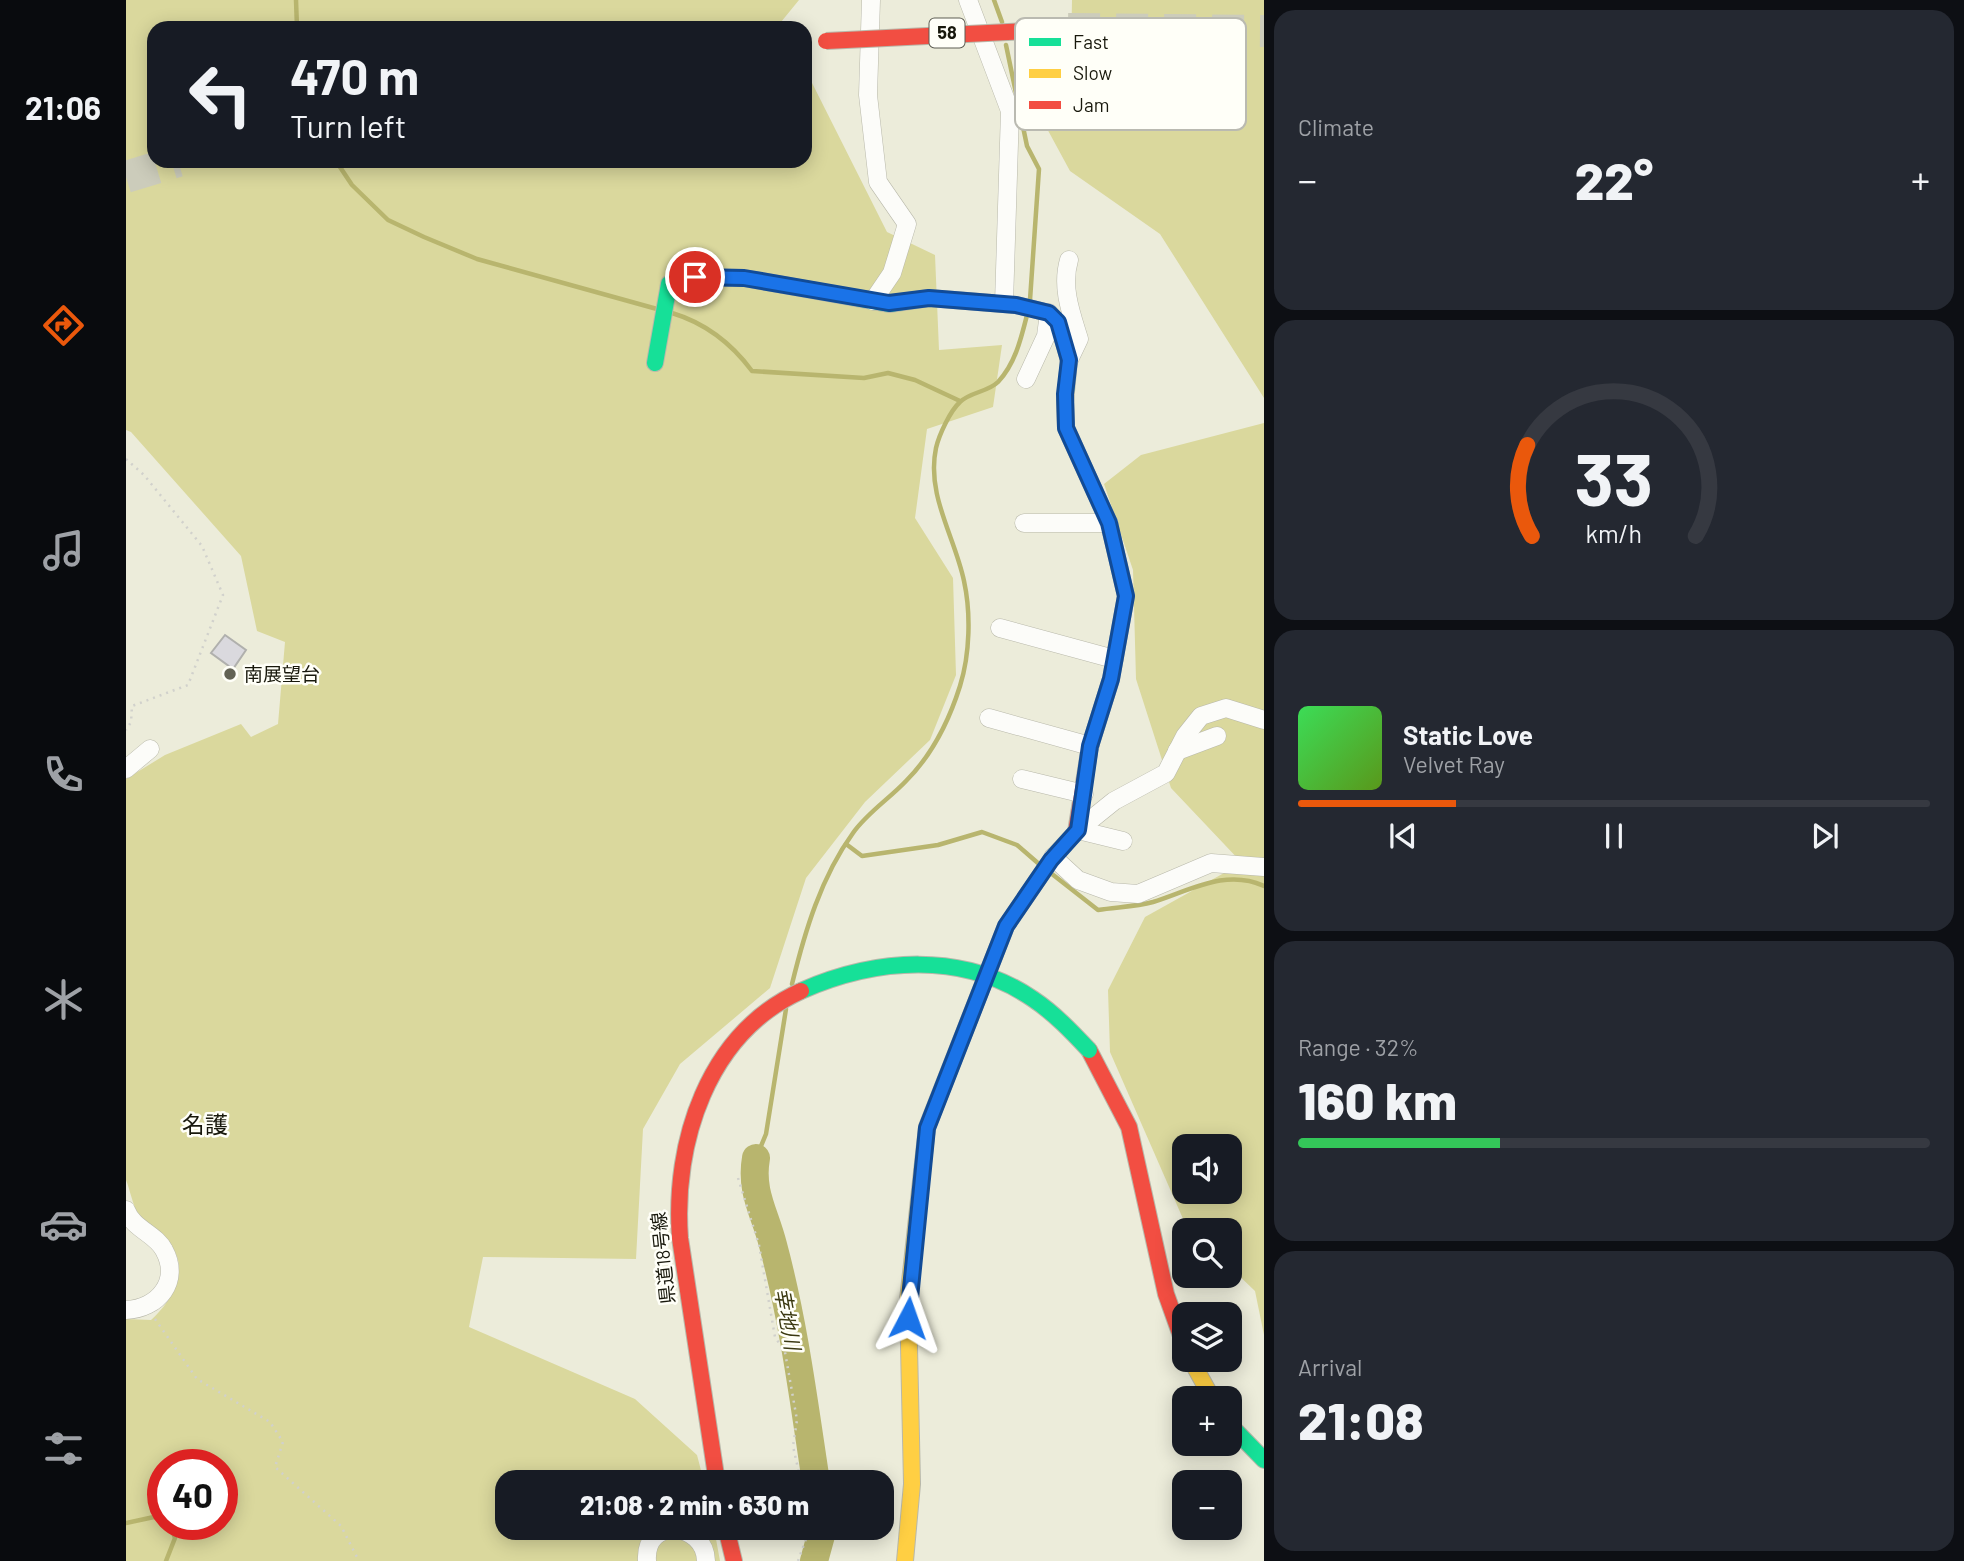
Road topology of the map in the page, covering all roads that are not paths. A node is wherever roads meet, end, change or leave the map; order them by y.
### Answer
1 (871, 0) edge
2 (968, 0) edge
3 (1015, 32) edge
4 (826, 41) dead end
5 (1069, 260) dead end
6 (873, 301) junction
7 (1010, 304) junction
8 (1044, 311) junction
9 (1069, 360) junction
10 (655, 363) dead end
11 (1026, 379) dead end
12 (1024, 523) dead end
13 (1109, 523) junction
14 (1000, 628) dead end
15 (1114, 659) junction
16 (989, 718) dead end
17 (1264, 720) edge
18 (1217, 736) dead end
19 (1090, 746) junction
20 (150, 749) dead end
21 (1177, 751) junction
22 (126, 769) edge
23 (1023, 779) dead end
24 (1084, 794) junction
25 (1078, 830) junction
26 (1123, 841) dead end
27 (1052, 859) junction
28 (1264, 867) edge
29 (126, 1210) edge
30 (1172, 1306) edge
31 (126, 1310) edge
32 (1242, 1437) edge
33 (1264, 1460) edge
34 (715, 1470) edge
35 (729, 1540) edge
36 (648, 1561) edge
37 (706, 1561) edge
38 (734, 1561) edge
39 (905, 1561) edge

1 - 6 street
2 - 7 street
3 - 4 main road, 58, bridge
5 - 9 street
6 - 7 main road
6 - 10 main road
7 - 8 main road
8 - 9 main road
8 - 11 street
9 - 13 main road
12 - 13 street
13 - 15 main road
14 - 15 street
15 - 19 main road
16 - 19 street
17 - 21 street
18 - 21 street
19 - 24 main road
20 - 22 street
21 - 25 street
23 - 24 street
24 - 25 main road
25 - 26 street
25 - 27 main road
27 - 28 street
27 - 39 main road
29 - 31 street
30 - 34 main road, 県道18号線, bridge
32 - 33 main road
35 - 38 main road
36 - 37 street

